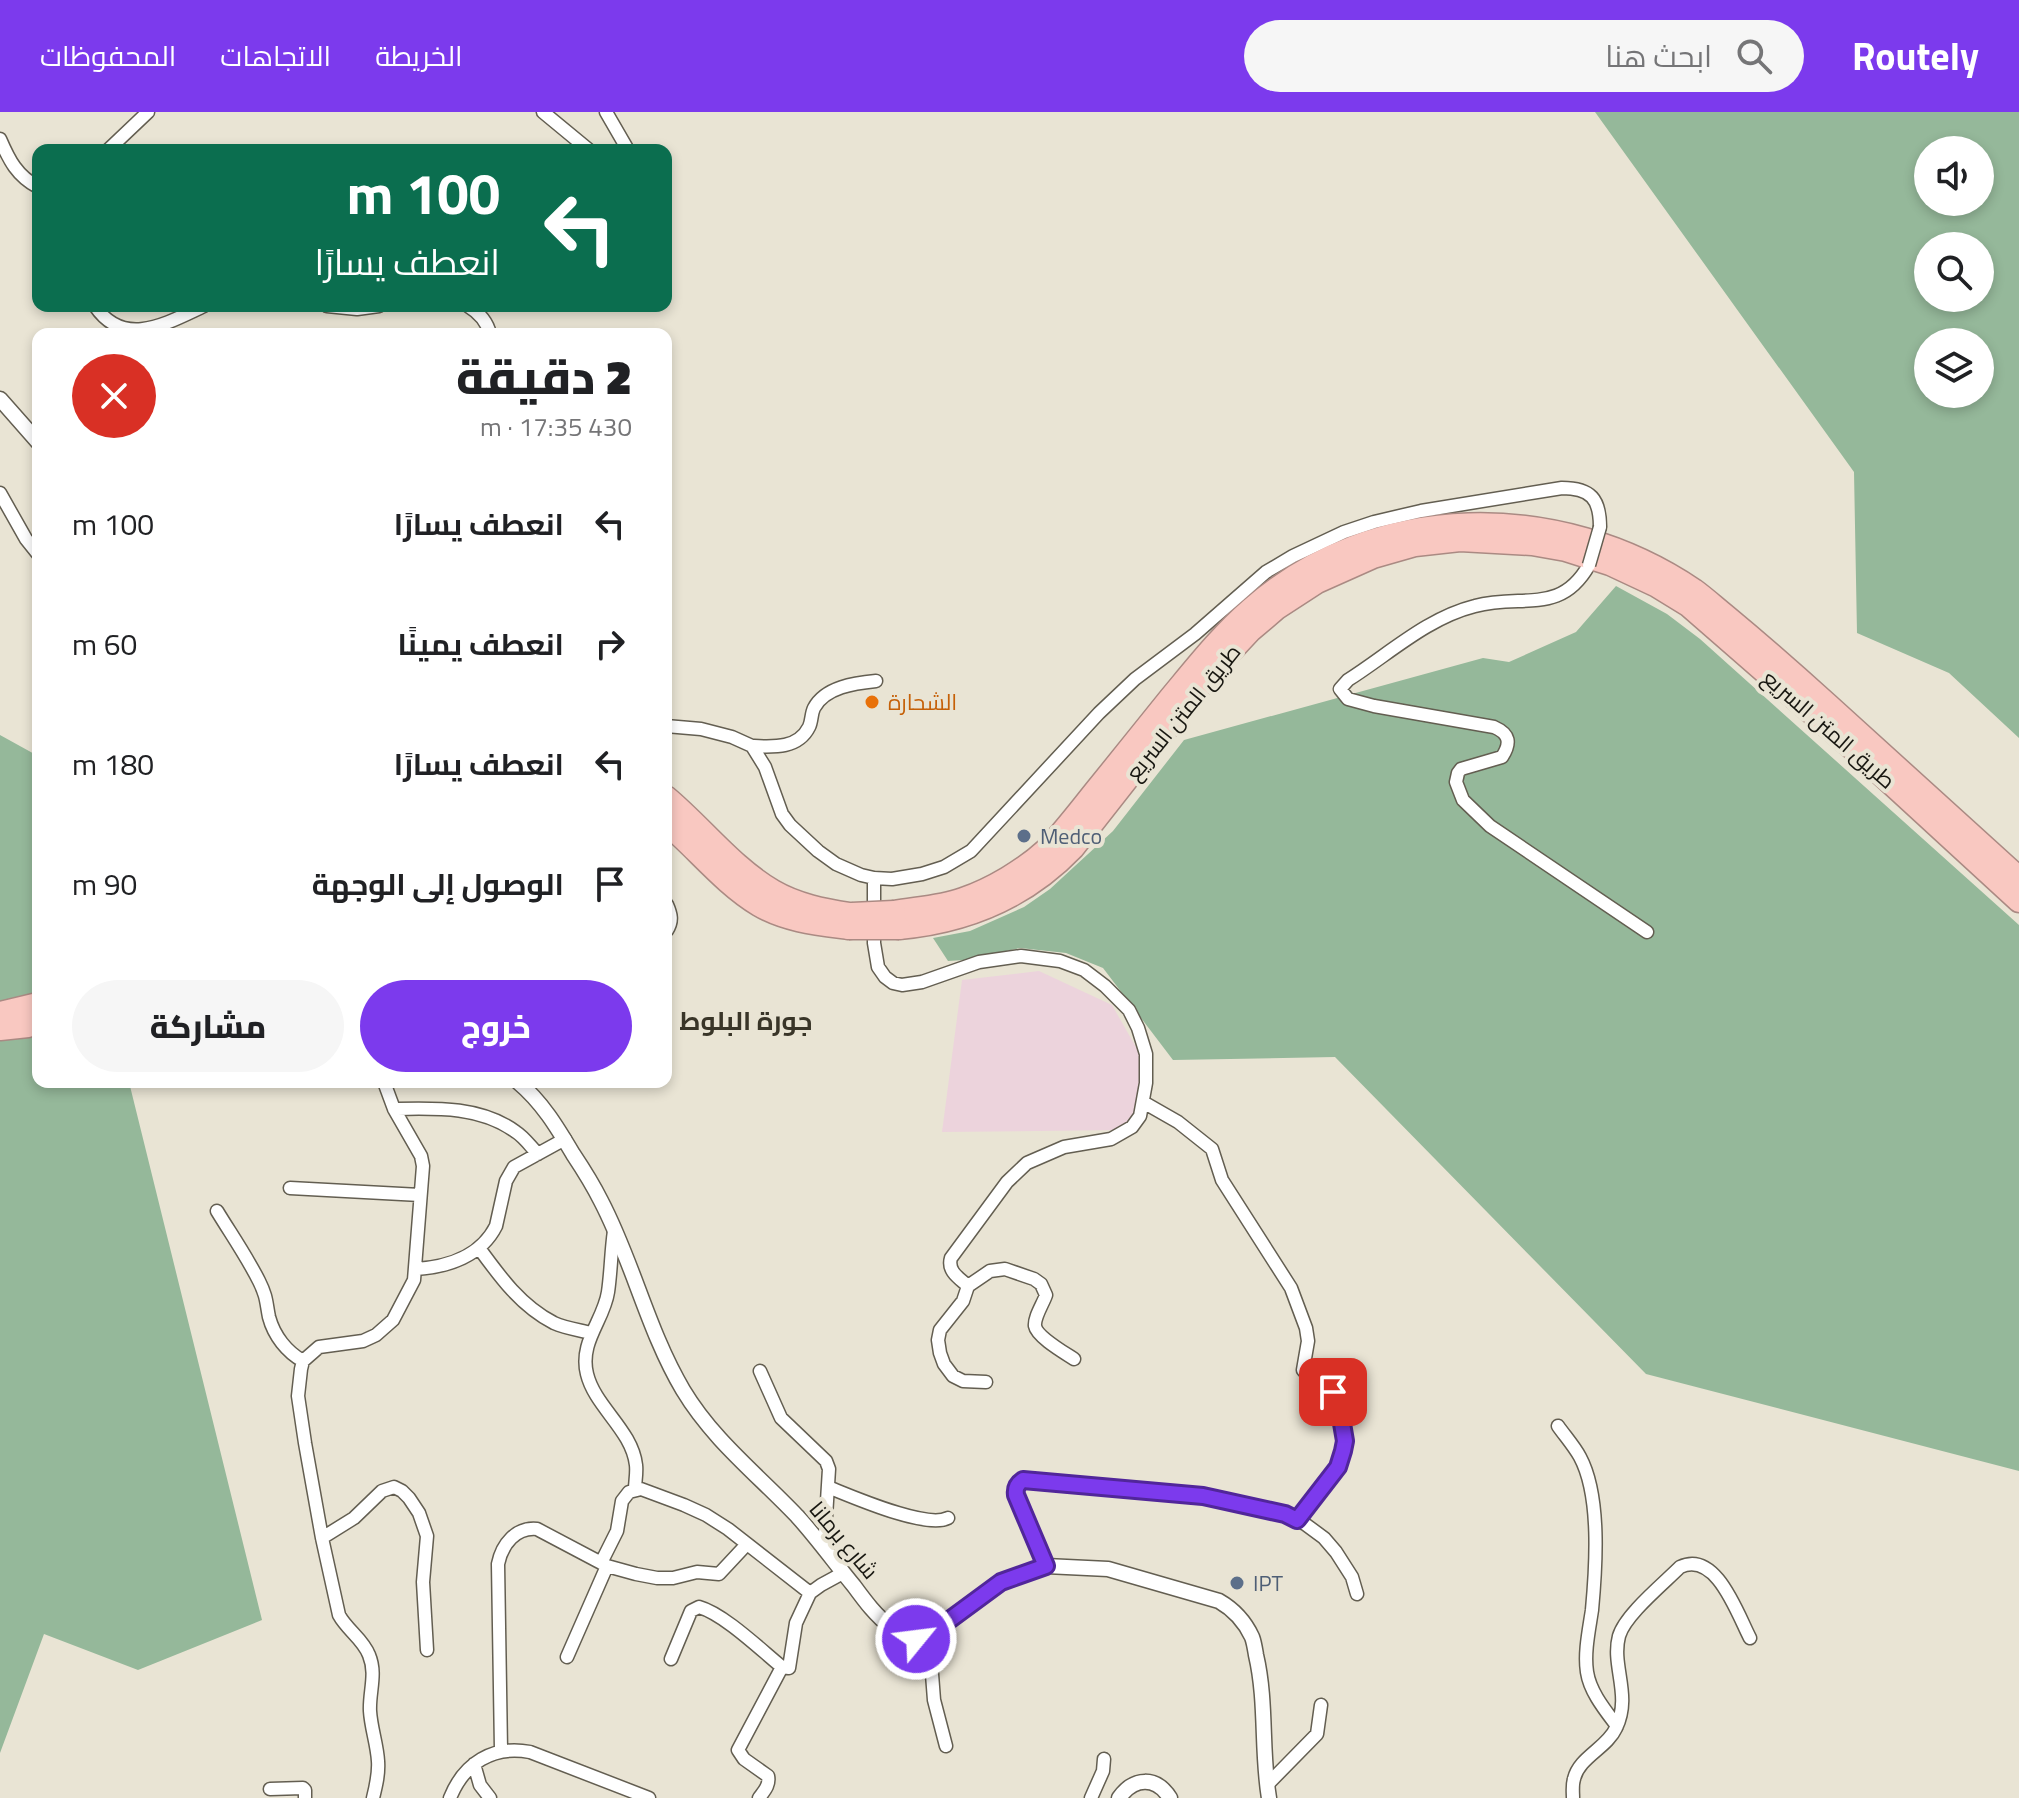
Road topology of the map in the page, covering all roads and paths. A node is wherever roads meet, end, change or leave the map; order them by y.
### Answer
1 (148, 112) edge
2 (543, 112) edge
3 (606, 112) edge
4 (0, 139) edge
5 (114, 144) edge
6 (582, 144) edge
7 (625, 144) edge
8 (32, 183) edge
9 (99, 312) edge
10 (191, 312) edge
11 (476, 312) edge
12 (124, 328) edge
13 (151, 328) edge
14 (488, 328) edge
15 (0, 399) edge
16 (32, 435) edge
17 (0, 493) edge
18 (32, 546) edge
19 (876, 681) dead end
20 (672, 727) edge
21 (752, 746) junction
22 (672, 803) edge
23 (672, 829) edge
24 (874, 878) junction
25 (2019, 878) edge
26 (2019, 901) edge
27 (897, 920) junction
28 (849, 921) junction
29 (1647, 932) dead end
30 (32, 1005) edge
31 (0, 1013) edge
32 (32, 1024) edge
33 (0, 1029) edge
34 (386, 1088) edge
35 (525, 1088) edge
36 (1143, 1102) junction
37 (394, 1109) junction
38 (565, 1139) junction
39 (538, 1154) junction
40 (290, 1188) dead end
41 (420, 1195) junction
42 (217, 1211) dead end
43 (614, 1231) junction
44 (479, 1248) junction
45 (416, 1269) junction
46 (968, 1286) junction
47 (591, 1333) junction
48 (1074, 1359) dead end
49 (303, 1361) junction
50 (760, 1371) dead end
51 (986, 1382) dead end
52 (1558, 1426) dead end
53 (828, 1487) junction
54 (635, 1489) junction
55 (948, 1518) dead end
56 (1297, 1520) junction
57 (322, 1538) junction
58 (747, 1544) junction
59 (824, 1549) junction
60 (604, 1564) junction
61 (1046, 1566) junction
62 (843, 1573) junction
63 (810, 1593) junction
64 (1357, 1594) dead end
65 (929, 1635) junction
66 (1750, 1638) dead end
67 (427, 1650) dead end
68 (567, 1657) dead end
69 (671, 1659) dead end
70 (782, 1667) junction
71 (1321, 1705) dead end
72 (1617, 1726) junction
73 (946, 1746) dead end
74 (501, 1750) junction
75 (1104, 1759) dead end
76 (474, 1764) junction
77 (270, 1789) dead end
78 (1268, 1791) edge
79 (305, 1798) edge
80 (373, 1798) edge
81 (450, 1798) edge
82 (490, 1798) edge
83 (649, 1798) edge
84 (759, 1798) edge
85 (1091, 1798) edge
86 (1119, 1798) edge
87 (1170, 1798) edge
88 (1573, 1798) edge

1 - 5 street
2 - 6 street
3 - 7 street
4 - 8 street
9 - 12 street
10 - 13 street
11 - 14 street
15 - 16 street
17 - 18 street
19 - 21 street
20 - 21 street
21 - 24 street
22 - 28 highway, طريق المتن السريع
23 - 28 highway, طريق المتن السريع
24 - 29 street, bridge
24 - 36 street
25 - 27 highway, طريق المتن السريع
26 - 27 highway, طريق المتن السريع
27 - 28 highway, طريق المتن السريع, bridge
30 - 31 highway
32 - 33 highway
34 - 37 street
35 - 38 street, شارع برمانا
36 - 46 street
36 - 56 street
37 - 39 street
37 - 41 street
38 - 39 street
38 - 43 street, شارع برمانا
39 - 44 street
40 - 41 street
41 - 45 street
42 - 49 street
43 - 47 street
43 - 59 street, شارع برمانا
44 - 45 street
44 - 47 street
45 - 49 street
46 - 48 street
46 - 51 street
47 - 54 street
49 - 57 street
50 - 53 street
52 - 72 street
53 - 55 street
53 - 59 street
54 - 58 street
54 - 60 street
56 - 61 street
56 - 64 street
57 - 67 street
57 - 80 street
58 - 60 street
58 - 63 street
59 - 62 street, شارع برمانا
60 - 68 street
60 - 74 street
61 - 65 street
61 - 78 street
62 - 63 street
62 - 65 street, شارع برمانا
63 - 70 street
65 - 73 street
66 - 72 street
69 - 70 street
70 - 84 street
71 - 78 street
72 - 88 street
74 - 76 street
74 - 83 street
75 - 85 street
76 - 81 street
76 - 82 street
77 - 79 street
86 - 87 street

